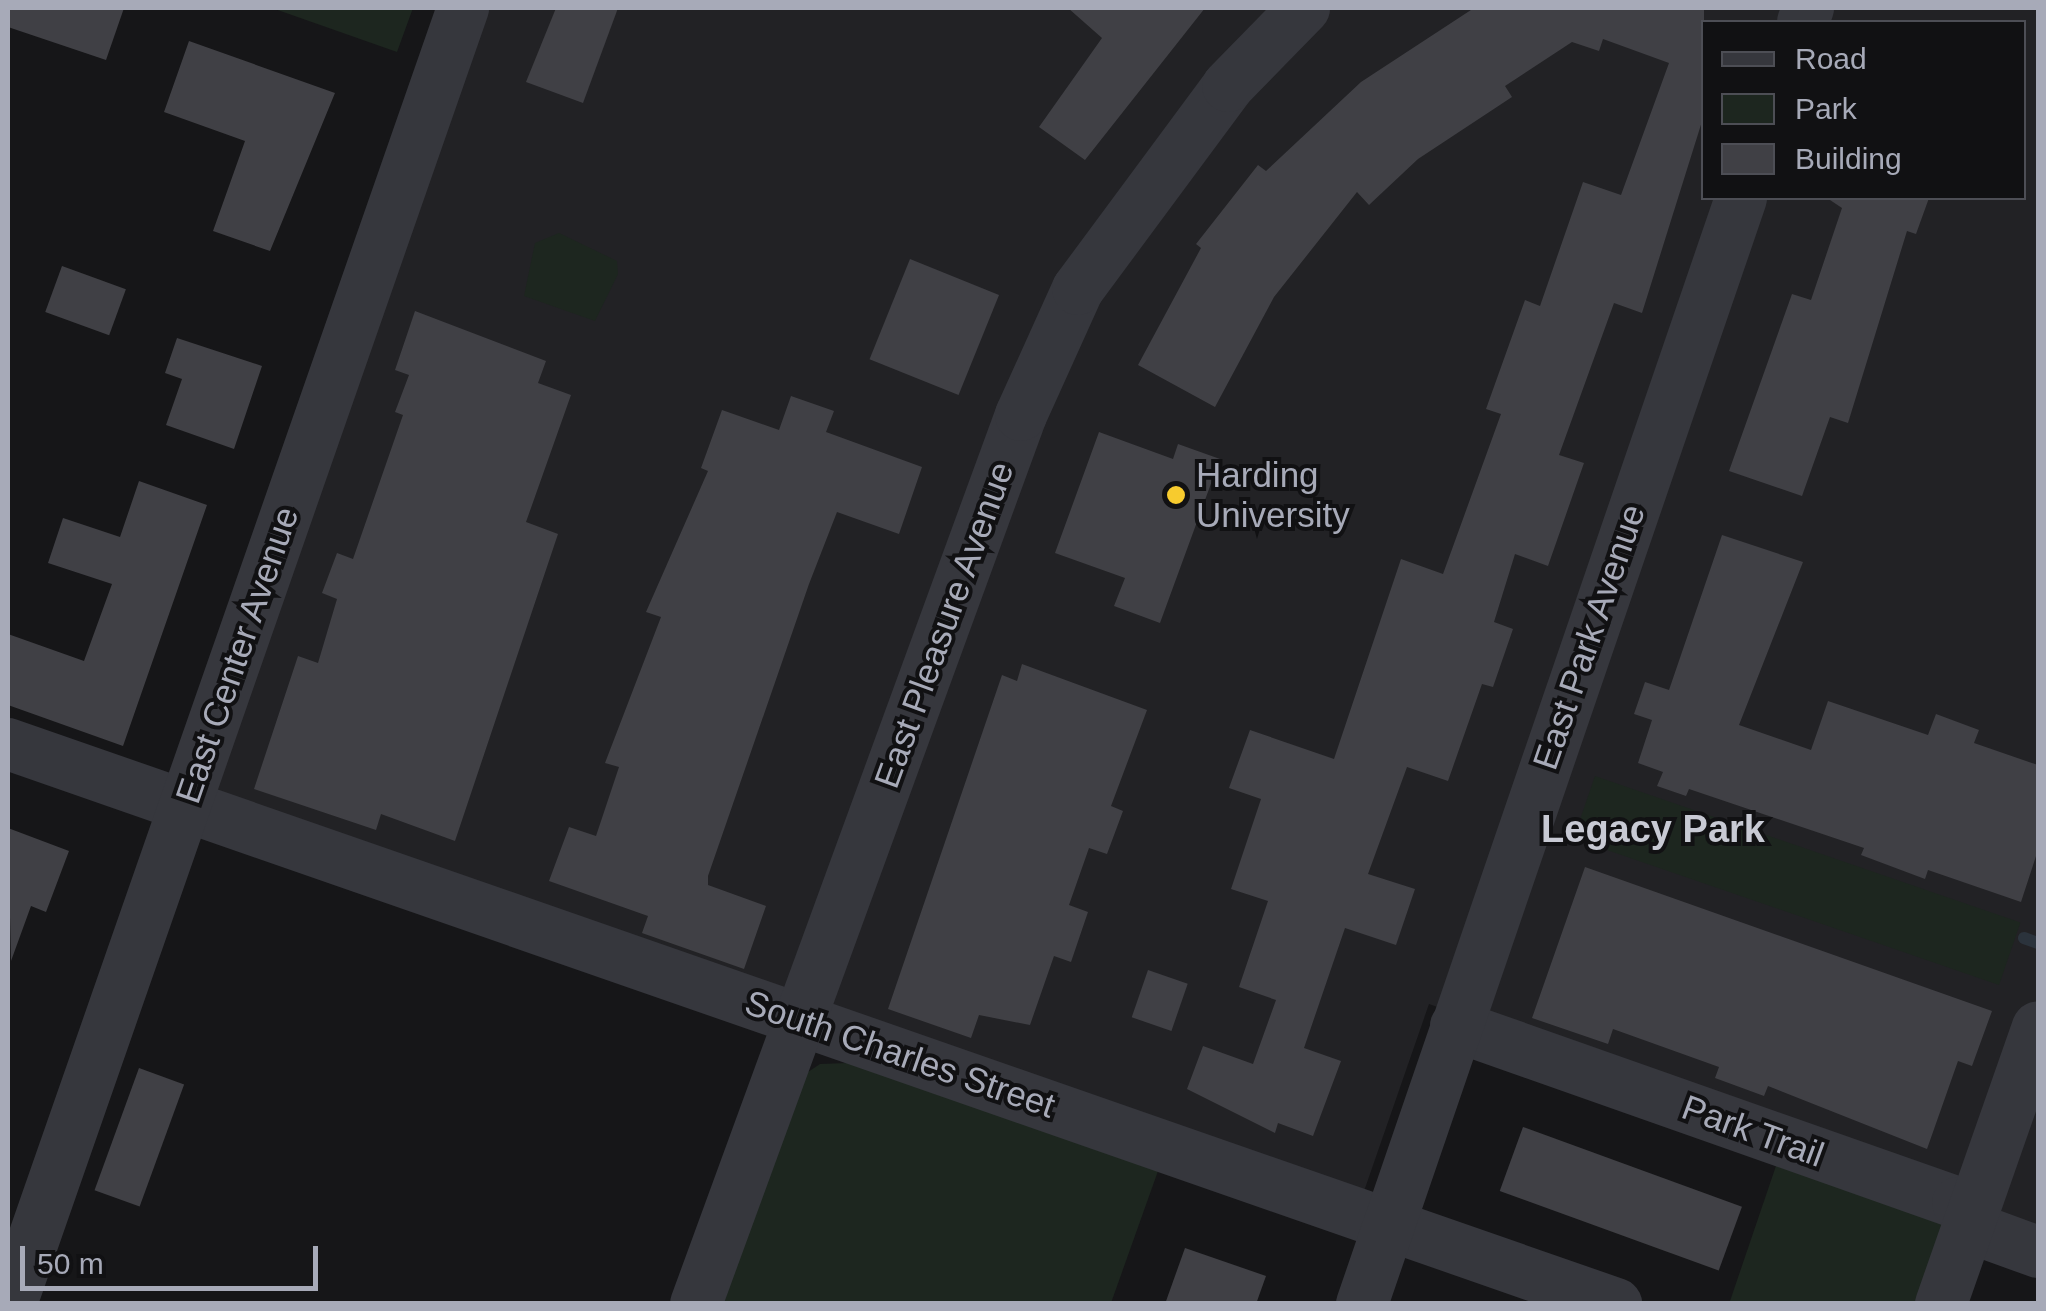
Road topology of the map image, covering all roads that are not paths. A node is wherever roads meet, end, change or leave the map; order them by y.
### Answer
1 (463, 8) edge
2 (1304, 8) edge
3 (1740, 200) edge
4 (8, 744) edge
5 (184, 806) junction
6 (800, 1020) junction
7 (1456, 1026) junction
8 (2038, 1027) edge
9 (1971, 1219) junction
10 (1390, 1225) junction
11 (2038, 1252) edge
12 (10, 1304) edge
13 (696, 1304) edge
14 (1362, 1304) edge
15 (1616, 1304) edge
16 (1941, 1304) edge

1 - 5 street, East Center Avenue
2 - 6 street, East Pleasure Avenue
3 - 7 street, East Park Avenue
4 - 5 street, South Charles Street
5 - 6 street, South Charles Street
5 - 12 street, East Center Avenue
6 - 10 street, South Charles Street
6 - 13 street, East Pleasure Avenue
7 - 9 street, Park Trail
7 - 10 street, East Park Avenue
8 - 9 street
9 - 11 street, Park Trail
9 - 16 street
10 - 14 street, East Park Avenue
10 - 15 street, South Charles Street

